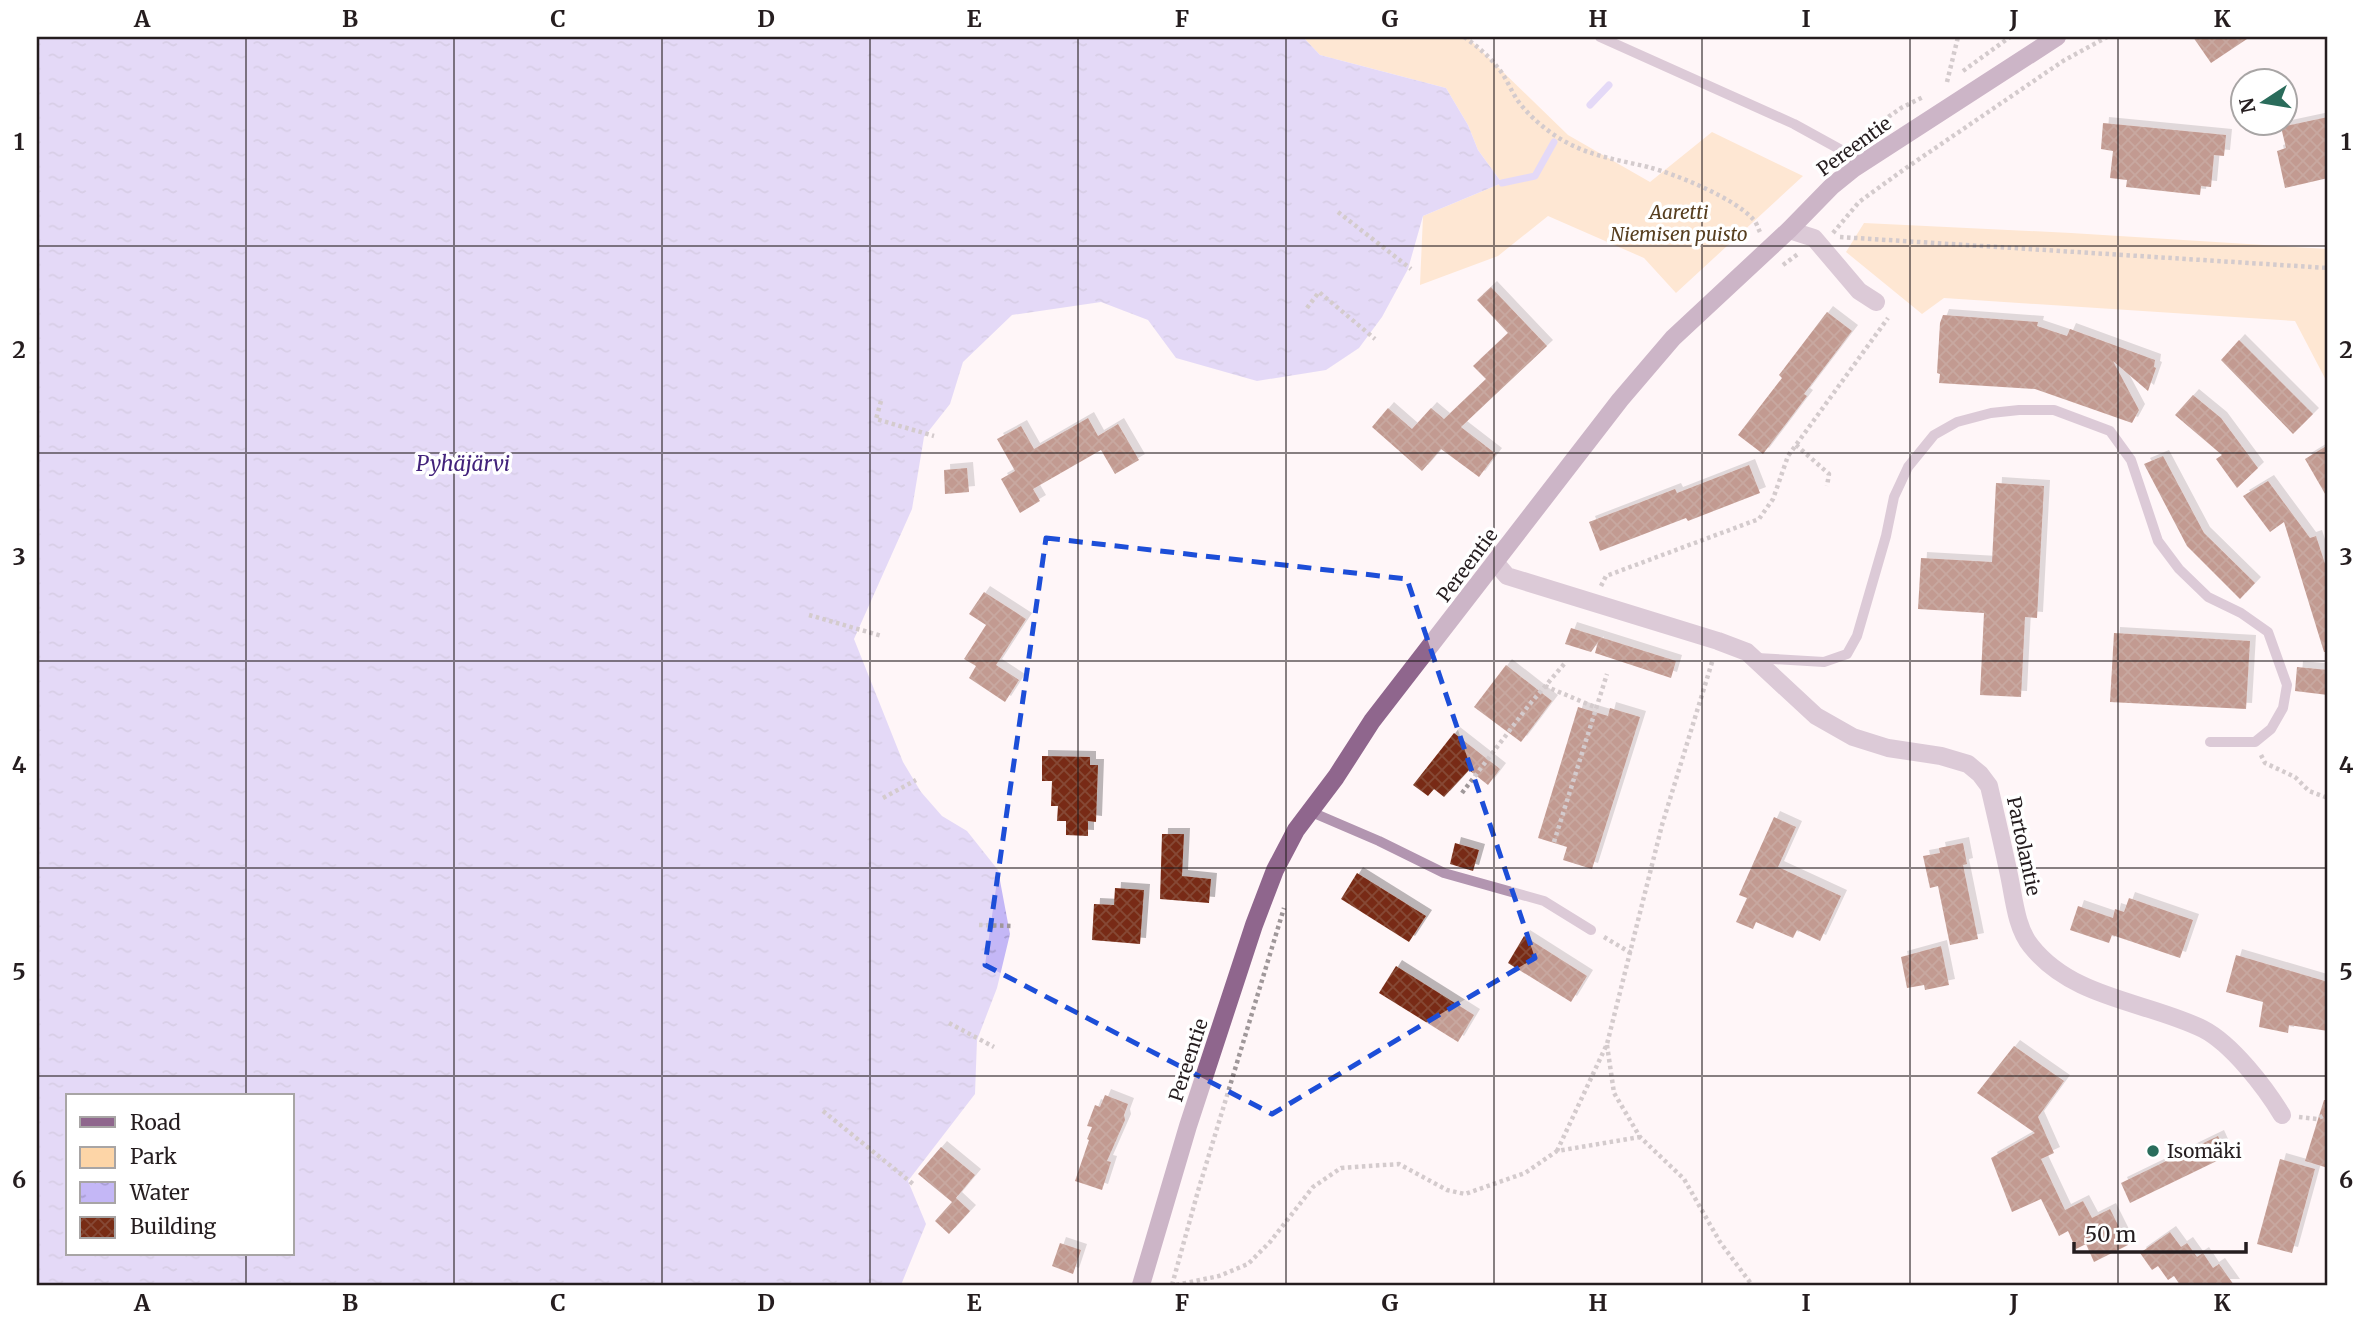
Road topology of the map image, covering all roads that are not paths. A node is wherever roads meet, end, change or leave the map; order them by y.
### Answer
1 (1600, 37) edge
2 (2057, 37) edge
3 (1863, 162) junction
4 (1789, 230) junction
5 (1875, 302) dead end
6 (1495, 562) junction
7 (1753, 657) junction
8 (2210, 743) dead end
9 (1309, 811) junction
10 (1591, 930) road end
11 (2282, 1115) road end
12 (1141, 1285) edge

1 - 3 lane
2 - 3 street, Pereentie
3 - 4 street, Pereentie
4 - 5 street
4 - 6 street, Pereentie
6 - 7 street, Partolantie
6 - 9 street, Pereentie
7 - 8 lane
7 - 11 street, Partolantie
9 - 10 lane
9 - 12 street, Pereentie

